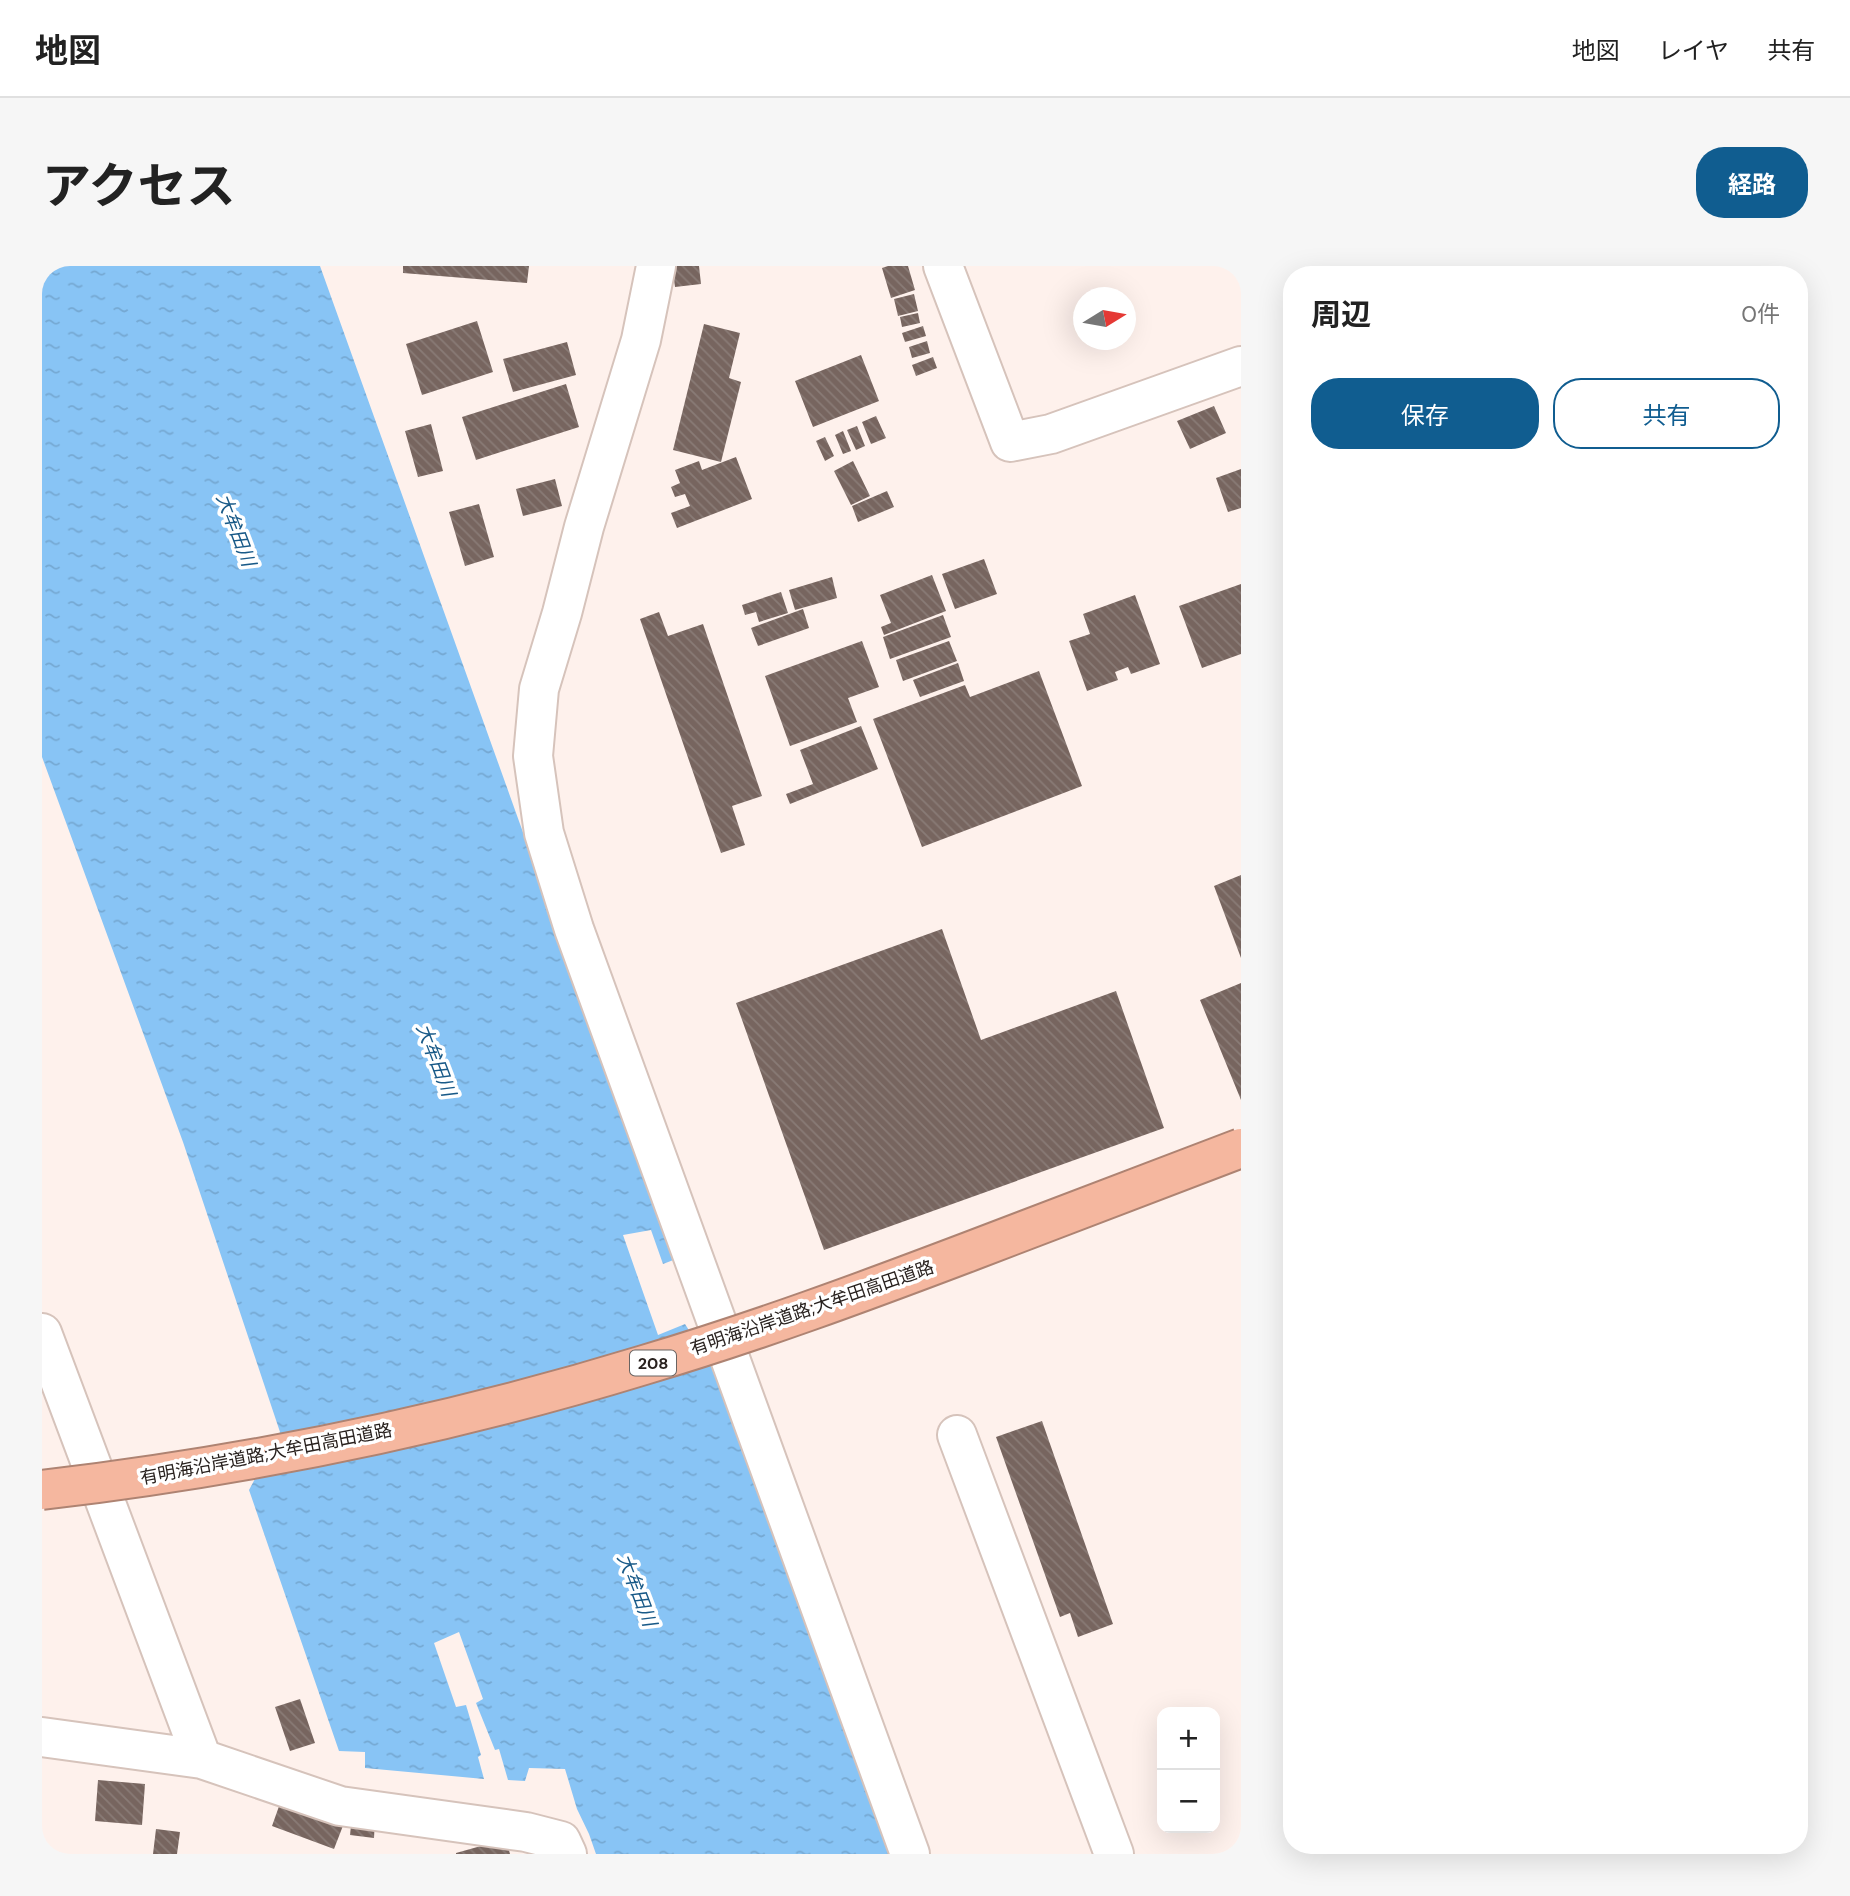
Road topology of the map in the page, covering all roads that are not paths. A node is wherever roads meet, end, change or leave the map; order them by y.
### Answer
1 (656, 266) edge
2 (943, 266) edge
3 (1241, 366) edge
4 (1241, 1148) edge
5 (42, 1333) edge
6 (957, 1435) dead end
7 (42, 1490) edge
8 (42, 1737) edge
9 (202, 1759) junction
10 (567, 1854) edge
11 (910, 1854) edge
12 (1114, 1854) edge

1 - 11 street
2 - 3 street
4 - 7 highway, 有明海沿岸道路;大牟田高田道路 / 208, bridge
5 - 9 street
6 - 12 street
8 - 9 street
9 - 10 street

